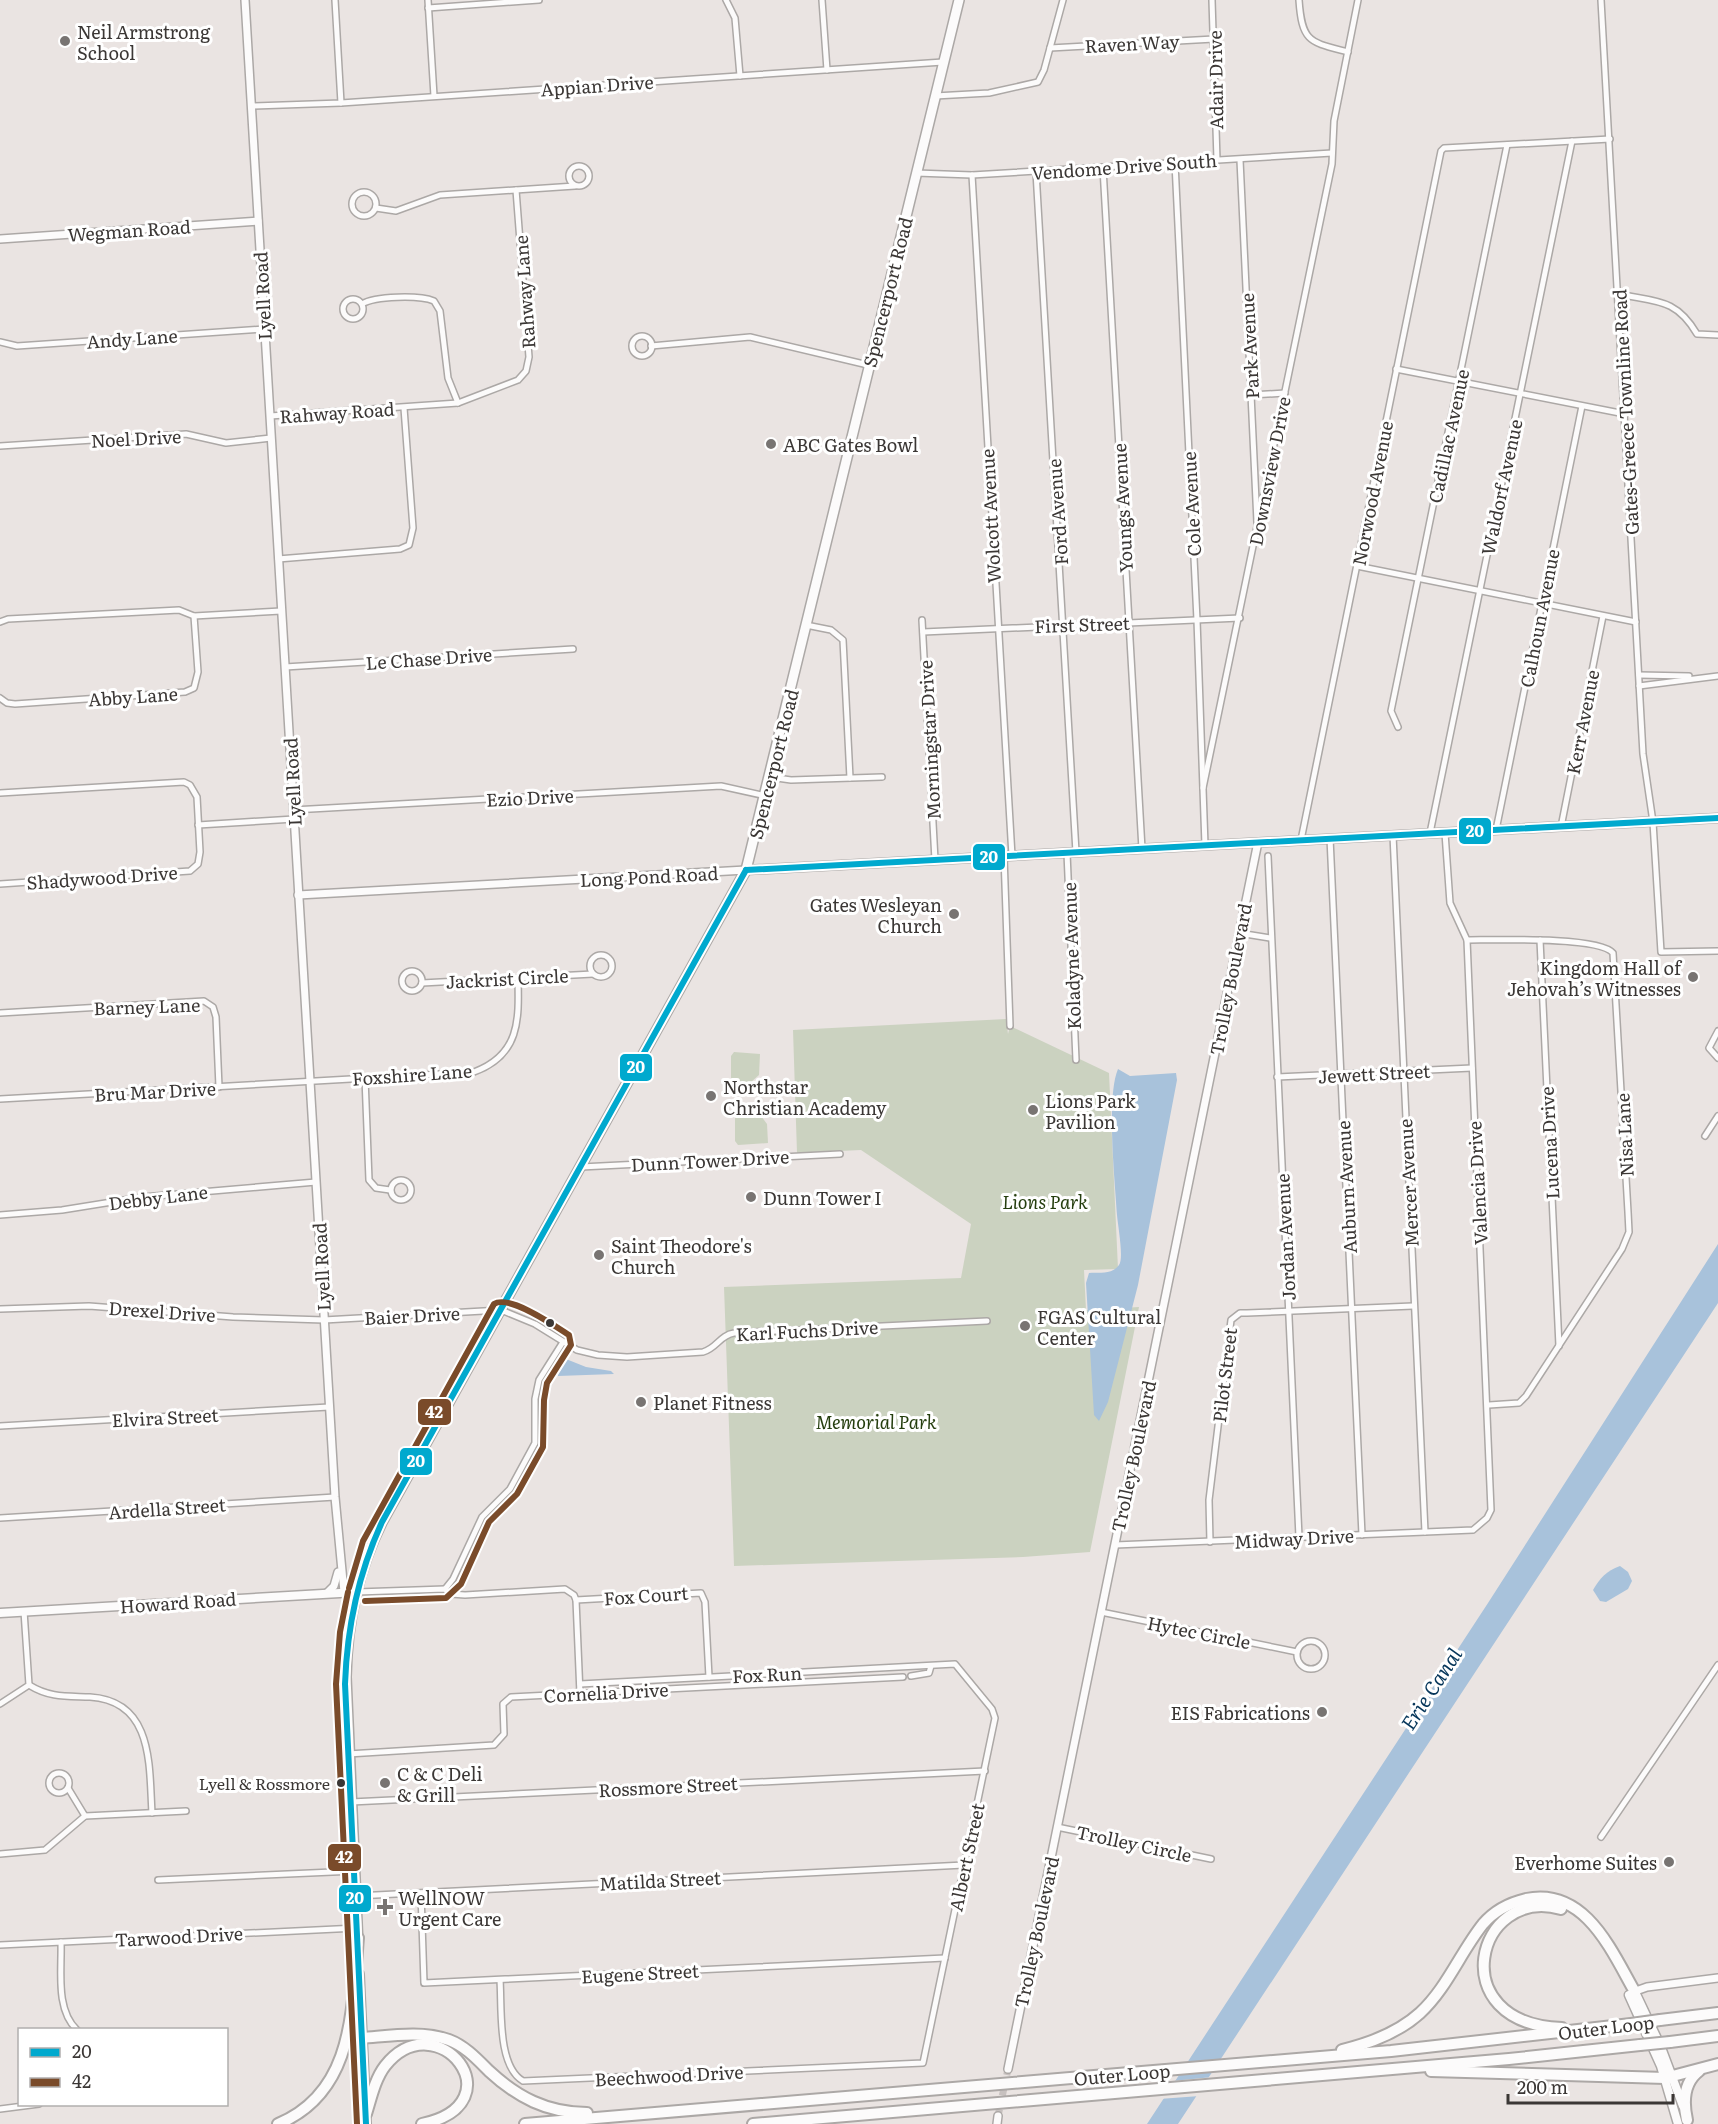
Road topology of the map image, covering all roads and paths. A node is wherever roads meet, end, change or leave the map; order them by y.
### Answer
1 (244, 0) edge
2 (335, 0) edge
3 (428, 0) edge
4 (539, 0) edge
5 (726, 0) edge
6 (822, 0) edge
7 (959, 0) edge
8 (1063, 0) edge
9 (1212, 0) edge
10 (1299, 0) edge
11 (1358, 0) edge
12 (1601, 0) edge
13 (428, 8) junction
14 (1214, 39) junction
15 (1050, 48) junction
16 (1348, 52) junction
17 (943, 62) junction
18 (827, 70) junction
19 (740, 76) junction
20 (434, 96) junction
21 (935, 96) junction
22 (341, 103) junction
23 (251, 106) junction
24 (1610, 139) junction
25 (1572, 141) junction
26 (1507, 145) junction
27 (1332, 153) junction
28 (1240, 159) junction
29 (1217, 160) junction
30 (1175, 163) junction
31 (1103, 168) junction
32 (1036, 172) junction
33 (916, 173) junction
34 (972, 175) junction
35 (575, 186) dead end
36 (516, 190) junction
37 (376, 208) junction
38 (258, 221) junction
39 (0, 239) edge
40 (1618, 294) junction
41 (362, 304) dead end
42 (264, 329) junction
43 (1718, 336) edge
44 (0, 342) edge
45 (651, 346) dead end
46 (868, 365) junction
47 (1396, 369) junction
48 (1459, 382) junction
49 (1285, 393) junction
50 (1521, 394) junction
51 (1251, 395) junction
52 (458, 404) junction
53 (1582, 406) junction
54 (404, 408) junction
55 (1625, 414) junction
56 (270, 416) junction
57 (271, 438) junction
58 (0, 446) edge
59 (1257, 533) junction
60 (278, 559) junction
61 (1357, 566) junction
62 (1419, 579) junction
63 (1480, 591) junction
64 (1542, 604) junction
65 (281, 611) junction
66 (194, 616) junction
67 (1603, 616) junction
68 (1240, 618) junction
69 (922, 620) dead end
70 (1197, 620) junction
71 (0, 622) edge
72 (1129, 622) junction
73 (1636, 622) junction
74 (806, 625) junction
75 (1064, 625) junction
76 (997, 628) junction
77 (923, 632) junction
78 (573, 649) dead end
79 (285, 667) junction
80 (1639, 675) junction
81 (1718, 676) edge
82 (1694, 677) junction
83 (1639, 686) junction
84 (0, 698) edge
85 (1398, 726) dead end
86 (770, 777) junction
87 (882, 777) dead end
88 (850, 778) junction
89 (1203, 788) junction
90 (0, 793) edge
91 (766, 796) junction
92 (293, 810) junction
93 (1718, 818) edge
94 (294, 819) junction
95 (1653, 822) junction
96 (198, 825) junction
97 (1561, 827) junction
98 (1496, 830) junction
99 (1430, 833) junction
100 (1445, 833) junction
101 (1394, 835) junction
102 (1330, 838) junction
103 (1301, 840) junction
104 (1258, 842) junction
105 (1205, 845) junction
106 (1142, 849) junction
107 (1071, 852) junction
108 (1008, 856) junction
109 (1268, 856) dead end
110 (935, 860) junction
111 (746, 870) junction
112 (0, 884) edge
113 (298, 895) junction
114 (1239, 933) junction
115 (1270, 938) junction
116 (1467, 940) junction
117 (1540, 940) junction
118 (1718, 951) edge
119 (593, 974) junction
120 (518, 979) junction
121 (422, 982) dead end
122 (0, 1013) edge
123 (1010, 1026) dead end
124 (1718, 1031) edge
125 (1718, 1058) edge
126 (1076, 1060) dead end
127 (1472, 1068) junction
128 (1403, 1071) junction
129 (1340, 1074) junction
130 (1277, 1077) junction
131 (365, 1078) junction
132 (310, 1081) junction
133 (219, 1087) junction
134 (0, 1099) edge
135 (1718, 1116) edge
136 (1705, 1136) dead end
137 (840, 1154) dead end
138 (581, 1167) junction
139 (316, 1182) junction
140 (390, 1190) dead end
141 (0, 1215) edge
142 (1413, 1306) junction
143 (1352, 1308) junction
144 (0, 1309) edge
145 (501, 1310) junction
146 (1288, 1311) junction
147 (324, 1320) junction
148 (987, 1321) dead end
149 (563, 1342) junction
150 (1559, 1346) junction
151 (1489, 1405) junction
152 (329, 1407) junction
153 (0, 1426) edge
154 (335, 1497) junction
155 (0, 1518) edge
156 (1473, 1530) joint
157 (1425, 1532) junction
158 (1362, 1535) junction
159 (1299, 1537) junction
160 (1210, 1542) junction
161 (1115, 1545) junction
162 (339, 1563) junction
163 (444, 1589) junction
164 (344, 1592) junction
165 (357, 1592) junction
166 (327, 1593) junction
167 (576, 1600) junction
168 (24, 1611) junction
169 (1101, 1612) junction
170 (0, 1613) edge
171 (1298, 1652) junction
172 (956, 1664) joint
173 (1718, 1665) edge
174 (931, 1666) junction
175 (911, 1676) dead end
176 (709, 1677) junction
177 (903, 1677) dead end
178 (579, 1684) junction
179 (29, 1685) junction
180 (580, 1694) junction
181 (0, 1704) edge
182 (348, 1754) junction
183 (985, 1771) junction
184 (68, 1788) dead end
185 (351, 1802) junction
186 (186, 1811) dead end
187 (152, 1813) junction
188 (85, 1815) junction
189 (1057, 1827) junction
190 (1601, 1837) dead end
191 (0, 1854) edge
192 (1211, 1859) dead end
193 (964, 1865) junction
194 (354, 1871) junction
195 (158, 1880) dead end
196 (421, 1893) junction
197 (356, 1896) junction
198 (358, 1933) junction
199 (61, 1942) junction
200 (0, 1945) edge
201 (945, 1958) junction
202 (1718, 1978) edge
203 (500, 1980) junction
204 (1632, 1993) junction
205 (1718, 2013) edge
206 (75, 2028) edge
207 (1601, 2028) junction
208 (1718, 2036) edge
209 (362, 2038) junction
210 (1290, 2060) junction
211 (923, 2063) joint
212 (1718, 2064) edge
213 (1704, 2068) junction
214 (1008, 2069) tunnel mouth
215 (1359, 2072) junction
216 (1669, 2077) junction
217 (0, 2104) edge
218 (23, 2106) edge
219 (0, 2109) edge
220 (665, 2111) junction
221 (366, 2119) edge
222 (1685, 2123) edge
223 (278, 2124) edge
224 (422, 2124) edge
225 (525, 2124) edge
226 (753, 2124) edge

1 - 23 street, Lyell Road
2 - 22 street
3 - 13 street
4 - 13 street
5 - 19 street
6 - 18 street
7 - 17 main road, Spencerport Road
8 - 15 street
9 - 14 street, Adair Drive
10 - 16 street
11 - 16 street, Downsview Drive
12 - 24 street, Gates-Greece Townline Road
13 - 20 street
14 - 15 street, Raven Way
14 - 29 street, Adair Drive
15 - 21 street
16 - 27 street, Downsview Drive
17 - 18 street, Appian Drive
17 - 21 main road, Spencerport Road
18 - 19 street, Appian Drive
19 - 20 street, Appian Drive
20 - 22 street, Appian Drive
21 - 33 main road, Spencerport Road
22 - 23 street, Appian Drive
23 - 38 street, Lyell Road
24 - 25 street
24 - 40 street, Gates-Greece Townline Road
25 - 26 street
25 - 50 street, Waldorf Avenue
26 - 47 street, Norwood Avenue
26 - 48 street, Cadillac Avenue
27 - 28 street, Vendome Drive South
27 - 49 street, Downsview Drive
28 - 29 street, Vendome Drive South
28 - 51 street, Park Avenue
29 - 30 street, Vendome Drive South
30 - 31 street, Vendome Drive South
30 - 70 street, Cole Avenue
31 - 32 street, Vendome Drive South
31 - 72 street, Youngs Avenue
32 - 34 street, Vendome Drive South
32 - 75 street, Ford Avenue
33 - 34 street, Vendome Drive South
33 - 46 main road, Spencerport Road
34 - 76 street, Wolcott Avenue
35 - 36 street
36 - 37 street
36 - 52 street, Rahway Lane
37 - 37 street
38 - 39 street, Wegman Road
38 - 42 street, Lyell Road
40 - 43 street
40 - 55 street, Gates-Greece Townline Road
41 - 52 street
42 - 44 street, Andy Lane
42 - 56 street, Lyell Road
45 - 46 street
46 - 74 main road, Spencerport Road
47 - 48 street
47 - 61 street, Norwood Avenue
48 - 50 street
48 - 62 street, Cadillac Avenue
49 - 51 street
49 - 59 street, Downsview Drive
50 - 53 street
50 - 63 street, Waldorf Avenue
51 - 59 street, Park Avenue
52 - 54 street, Rahway Lane
53 - 55 street
53 - 64 street, Calhoun Avenue
54 - 56 street, Rahway Road
54 - 60 street
55 - 73 street, Gates-Greece Townline Road
56 - 57 street, Lyell Road
57 - 58 street, Noel Drive
57 - 60 street, Lyell Road
59 - 68 street, Downsview Drive
60 - 65 street, Lyell Road
61 - 62 street
61 - 103 street, Norwood Avenue
62 - 63 street
62 - 85 street, Cadillac Avenue
63 - 64 street
63 - 99 street, Waldorf Avenue
64 - 67 street
64 - 98 street, Calhoun Avenue
65 - 66 street
65 - 79 street, Lyell Road
66 - 71 street
66 - 84 street, Abby Lane
67 - 73 street
67 - 97 street, Kerr Avenue
68 - 70 street, First Street
68 - 89 street, Downsview Drive
69 - 77 street, Morningstar Drive
70 - 72 street, First Street
70 - 89 street, Cole Avenue
72 - 75 street, First Street
72 - 106 street, Youngs Avenue
73 - 80 street, Gates-Greece Townline Road
74 - 86 main road, Spencerport Road
74 - 88 street
75 - 76 street, First Street
75 - 107 street, Ford Avenue
76 - 77 street, First Street
76 - 108 street, Wolcott Avenue
77 - 110 street, Morningstar Drive
78 - 79 street, Le Chase Drive
79 - 92 street, Lyell Road
80 - 82 street
80 - 83 street, Gates-Greece Townline Road
81 - 82 street
82 - 83 street
83 - 95 street, Gates-Greece Townline Road
86 - 88 street
86 - 91 main road, Spencerport Road
87 - 88 street
89 - 105 street, Cole Avenue
90 - 96 street, Shadywood Drive
91 - 92 street, Ezio Drive
91 - 111 main road, Spencerport Road
92 - 94 street, Lyell Road
93 - 95 main road, Long Pond Road
94 - 96 street
94 - 113 street, Lyell Road
95 - 97 main road, Long Pond Road
95 - 118 street, Gates-Greece Townline Road
96 - 112 street, Shadywood Drive
97 - 98 main road, Long Pond Road
98 - 100 main road, Long Pond Road
99 - 100 main road, Long Pond Road
99 - 101 main road, Long Pond Road
100 - 116 street, Valencia Drive
101 - 102 main road, Long Pond Road
101 - 128 street, Mercer Avenue
102 - 103 main road, Long Pond Road
102 - 129 street, Auburn Avenue
103 - 104 main road, Long Pond Road
104 - 105 main road, Long Pond Road
104 - 114 street, Trolley Boulevard
105 - 106 main road, Long Pond Road
106 - 107 main road, Long Pond Road
107 - 108 main road, Long Pond Road
107 - 126 street, Koladyne Avenue
108 - 110 main road, Long Pond Road
108 - 123 street, Wolcott Avenue
109 - 115 street, Jordan Avenue
110 - 111 main road, Long Pond Road
111 - 113 street, Long Pond Road
111 - 138 main road, Spencerport Road
113 - 132 street, Lyell Road
114 - 115 street
114 - 161 street, Trolley Boulevard
115 - 130 street, Jordan Avenue
116 - 117 street, Nisa Lane
116 - 127 street, Valencia Drive
117 - 150 street, Lucena Drive
117 - 150 street, Nisa Lane
119 - 119 street, Jackrist Circle
119 - 120 street, Jackrist Circle
120 - 121 street, Jackrist Circle
120 - 131 street, Foxshire Lane
122 - 133 street, Barney Lane
124 - 125 street
127 - 128 street, Jewett Street
127 - 151 street, Valencia Drive
128 - 129 street, Jewett Street
128 - 142 street, Mercer Avenue
129 - 130 street, Jewett Street
129 - 143 street, Auburn Avenue
130 - 146 street, Jordan Avenue
131 - 132 street, Foxshire Lane
131 - 140 street
132 - 133 street, Bru Mar Drive
132 - 139 street, Lyell Road
133 - 134 street, Bru Mar Drive
135 - 136 street
137 - 138 street, Dunn Tower Drive
138 - 145 main road, Spencerport Road
139 - 141 street, Debby Lane
139 - 147 street, Lyell Road
142 - 143 street, Pilot Street
142 - 157 street, Mercer Avenue
143 - 146 street, Pilot Street
143 - 158 street, Auburn Avenue
144 - 147 street, Drexel Drive
145 - 147 street, Baier Drive
145 - 149 street, Karl Fuchs Drive
145 - 165 main road, Spencerport Road
146 - 159 street, Jordan Avenue
146 - 160 street, Pilot Street
147 - 152 street, Lyell Road
148 - 149 street, Karl Fuchs Drive
149 - 163 street
150 - 151 street, Nisa Lane
151 - 156 street, Valencia Drive
152 - 153 street, Elvira Street
152 - 154 street, Lyell Road
154 - 155 street, Ardella Street
154 - 162 street, Lyell Road
156 - 157 street, Midway Drive
157 - 158 street, Midway Drive
158 - 159 street, Midway Drive
159 - 160 street, Midway Drive
160 - 161 street, Midway Drive
161 - 169 street, Trolley Boulevard
162 - 164 street, Lyell Road
162 - 166 street, Lyell Road
163 - 165 street
163 - 167 street
164 - 165 main road, Howard Road
164 - 166 main road, Howard Road
165 - 182 main road, Spencerport Road
166 - 168 main road, Howard Road
167 - 176 street, Fox Court
167 - 178 street
168 - 170 main road, Howard Road
168 - 179 street
169 - 171 street, Hytec Circle
169 - 189 street, Trolley Boulevard
171 - 171 street, Hytec Circle
172 - 174 street, Fox Run
172 - 183 street, Albert Street
173 - 190 street
174 - 175 street
174 - 176 street, Fox Run
176 - 178 street, Fox Run
177 - 180 street, Cornelia Drive
178 - 180 street
179 - 181 street
179 - 187 street
180 - 182 street, Cornelia Drive
182 - 185 main road, Spencerport Road
183 - 185 street, Rossmore Street
183 - 193 street, Albert Street
184 - 188 street
185 - 194 main road, Spencerport Road
186 - 187 street
187 - 188 street
188 - 191 street
189 - 192 street, Trolley Circle
189 - 214 street, Trolley Boulevard
193 - 196 street, Matilda Street
193 - 201 street, Albert Street
194 - 195 street
194 - 197 main road, Spencerport Road
196 - 197 street, Matilda Street
196 - 203 street, Eugene Street
197 - 198 main road, Spencerport Road
198 - 199 street, Tarwood Drive
198 - 209 main road, Spencerport Road
198 - 223 highway
199 - 200 street, Tarwood Drive
199 - 206 street
201 - 203 street, Eugene Street
201 - 211 street, Albert Street
202 - 204 street
203 - 211 street, Beechwood Drive
204 - 207 highway
204 - 210 highway
204 - 216 main road
205 - 207 highway, Outer Loop, bridge
207 - 210 highway, Outer Loop
208 - 215 highway, Outer Loop, bridge
209 - 220 highway
209 - 221 main road, Spencerport Road
210 - 220 highway, Outer Loop
212 - 213 highway
213 - 216 highway
213 - 222 highway
215 - 216 highway
215 - 226 highway, Outer Loop
216 - 222 main road
217 - 219 street
218 - 219 street
220 - 225 highway, Outer Loop
221 - 224 highway

